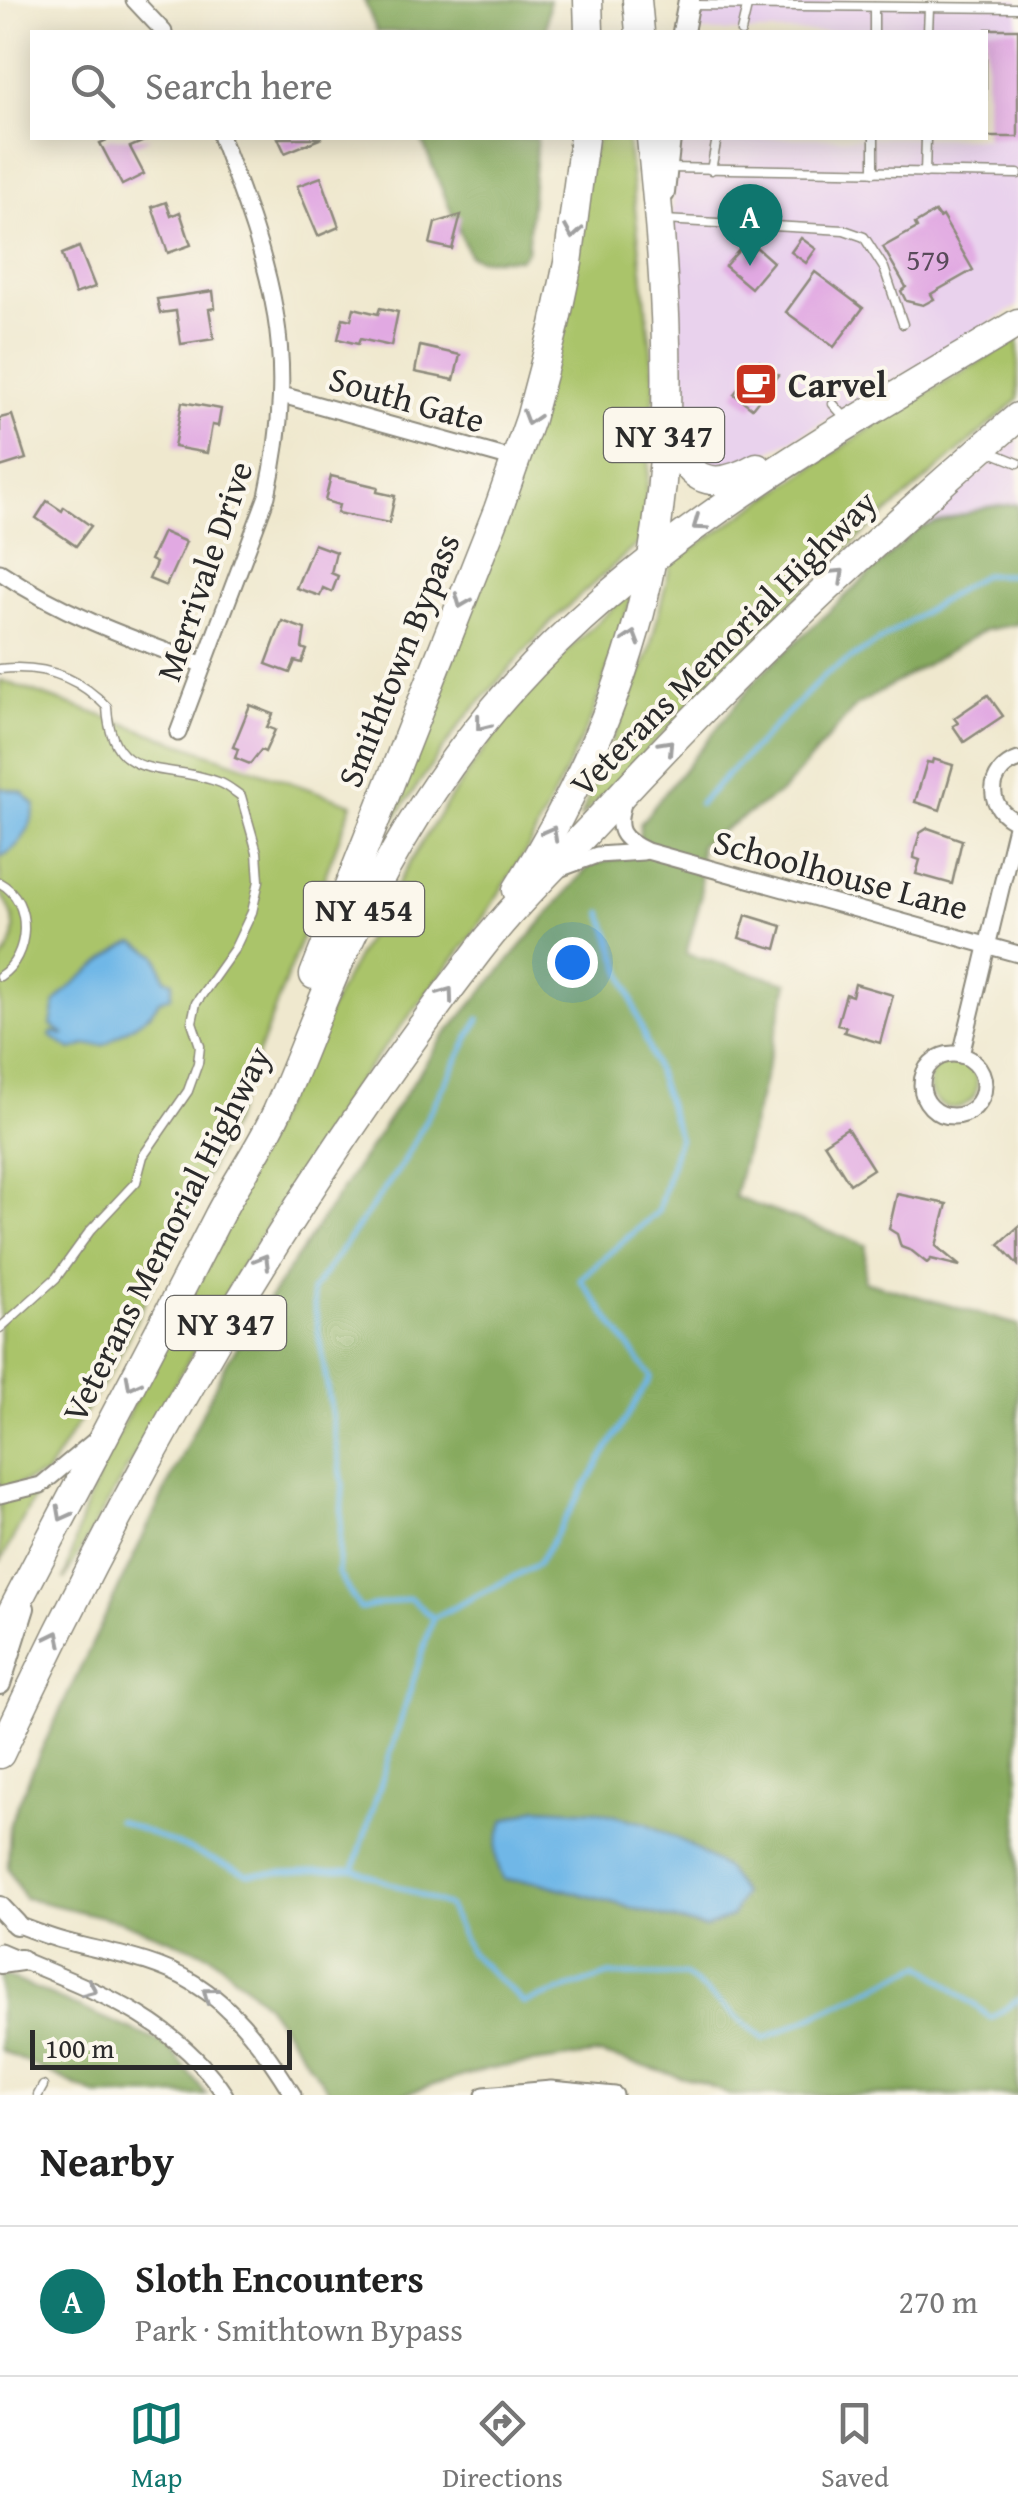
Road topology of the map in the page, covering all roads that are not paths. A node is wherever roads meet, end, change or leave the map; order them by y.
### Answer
1 (134, 0) edge
2 (637, 0) edge
3 (688, 3) edge
4 (747, 6) junction
5 (874, 7) junction
6 (929, 8) junction
7 (1018, 8) edge
8 (162, 30) edge
9 (640, 30) edge
10 (683, 30) edge
11 (741, 30) edge
12 (874, 30) edge
13 (928, 30) edge
14 (222, 140) edge
15 (584, 140) edge
16 (651, 140) edge
17 (670, 140) edge
18 (717, 140) edge
19 (874, 140) edge
20 (926, 140) edge
21 (668, 168) junction
22 (711, 170) junction
23 (874, 172) junction
24 (925, 173) junction
25 (1018, 174) edge
26 (659, 219) junction
27 (1018, 323) edge
28 (903, 324) dead end
29 (666, 379) junction
30 (918, 383) junction
31 (282, 395) junction
32 (1018, 417) edge
33 (982, 448) junction
34 (516, 460) junction
35 (1018, 463) edge
36 (650, 559) junction
37 (0, 572) edge
38 (204, 665) junction
39 (0, 670) edge
40 (178, 733) dead end
41 (1018, 760) edge
42 (633, 782) junction
43 (1017, 822) edge
44 (647, 852) junction
45 (551, 871) junction
46 (0, 883) edge
47 (986, 945) junction
48 (482, 946) junction
49 (1018, 954) edge
50 (0, 976) edge
51 (961, 1055) junction
52 (230, 1195) junction
53 (0, 1328) edge
54 (108, 1428) junction
55 (0, 1495) edge
56 (37, 1564) junction
57 (0, 1635) edge
58 (0, 1684) edge
59 (0, 1754) edge
60 (0, 1908) edge
61 (8, 1922) edge
62 (0, 1951) edge
63 (10, 1961) edge
64 (224, 2095) edge
65 (293, 2095) edge
66 (484, 2095) edge
67 (615, 2095) edge

1 - 8 street
2 - 9 highway
3 - 4 lane
3 - 10 street
4 - 5 lane
4 - 11 lane
5 - 6 lane
5 - 12 lane
6 - 7 lane
6 - 13 lane
14 - 31 street, Merrivale Drive
15 -> 34 highway, Smithtown Bypass / NY 347
16 - 26 highway, NY 347
17 - 21 street
18 - 22 lane
19 - 23 lane
20 - 24 lane
21 - 22 lane
21 - 26 street
22 - 23 lane
23 - 24 lane
24 - 25 lane
26 - 28 lane
26 - 29 highway, NY 347
27 - 30 highway, Veterans Memorial Highway / NY 454
29 - 30 highway
29 - 36 highway, NY 347
30 -> 36 highway, Veterans Memorial Highway / NY 454
31 - 34 street, South Gate
31 - 38 street, Merrivale Drive
32 - 33 highway, Veterans Memorial Highway
33 - 35 lane
42 -> 33 highway, Veterans Memorial Highway
34 -> 52 highway, Smithtown Bypass / NY 347
48 -> 36 highway, NY 347
36 -> 52 highway, Veterans Memorial Highway / NY 454
37 - 38 street
38 - 40 street, Merrivale Drive
39 - 53 lane
41 - 43 street
42 - 44 street
42 - 45 highway, Veterans Memorial Highway
43 - 47 street
44 - 45 street, Schoolhouse Lane
44 - 47 street, Schoolhouse Lane
45 - 48 highway, Veterans Memorial Highway
46 - 50 lane
47 - 49 street, Schoolhouse Lane
47 - 51 street
59 -> 48 highway, Veterans Memorial Highway / NY 347
51 - 51 street
52 -> 54 highway, Veterans Memorial Highway / NY 347
54 - 55 street
54 -> 56 highway, Veterans Memorial Highway / NY 347
56 - 57 highway, Veterans Memorial Highway / NY 347
56 - 58 street
60 - 61 street
65 -> 61 street
62 - 63 street
63 -> 64 street
66 - 67 street

